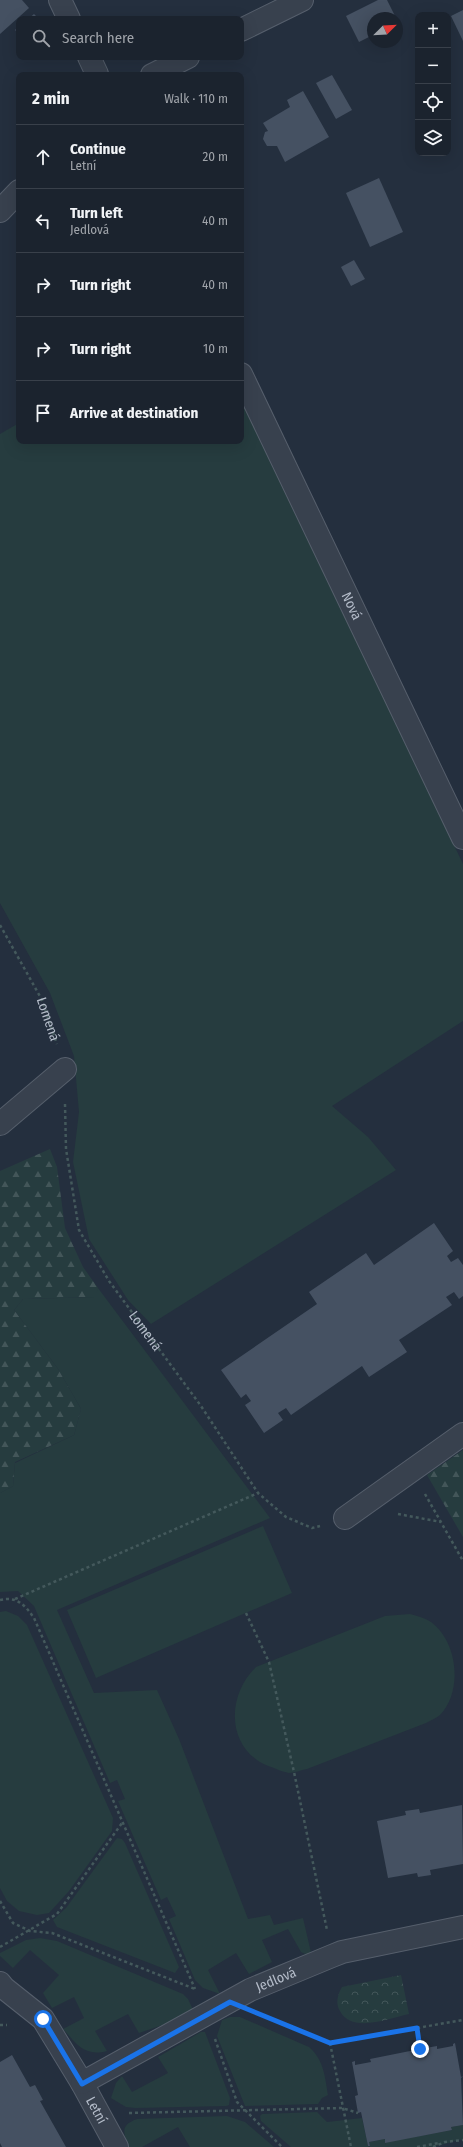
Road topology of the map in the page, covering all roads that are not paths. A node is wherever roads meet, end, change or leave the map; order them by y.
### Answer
1 (60, 0) edge
2 (302, 0) edge
3 (68, 16) edge
4 (244, 29) edge
5 (182, 60) edge
6 (158, 72) edge
7 (16, 194) edge
8 (0, 211) edge
9 (244, 380) edge
10 (463, 838) edge
11 (65, 1069) road end
12 (0, 1124) edge
13 (463, 1434) edge
14 (354, 1512) road end
15 (463, 1927) edge
16 (1, 1987) edge
17 (82, 2084) junction
18 (117, 2147) edge

1 - 3 street
2 - 4 street
5 - 6 street
7 - 8 street
9 - 10 street, Nová
11 - 12 street
13 - 14 street
15 - 17 street, Jedlová
16 - 17 street, Letní
17 - 18 street, Letní

